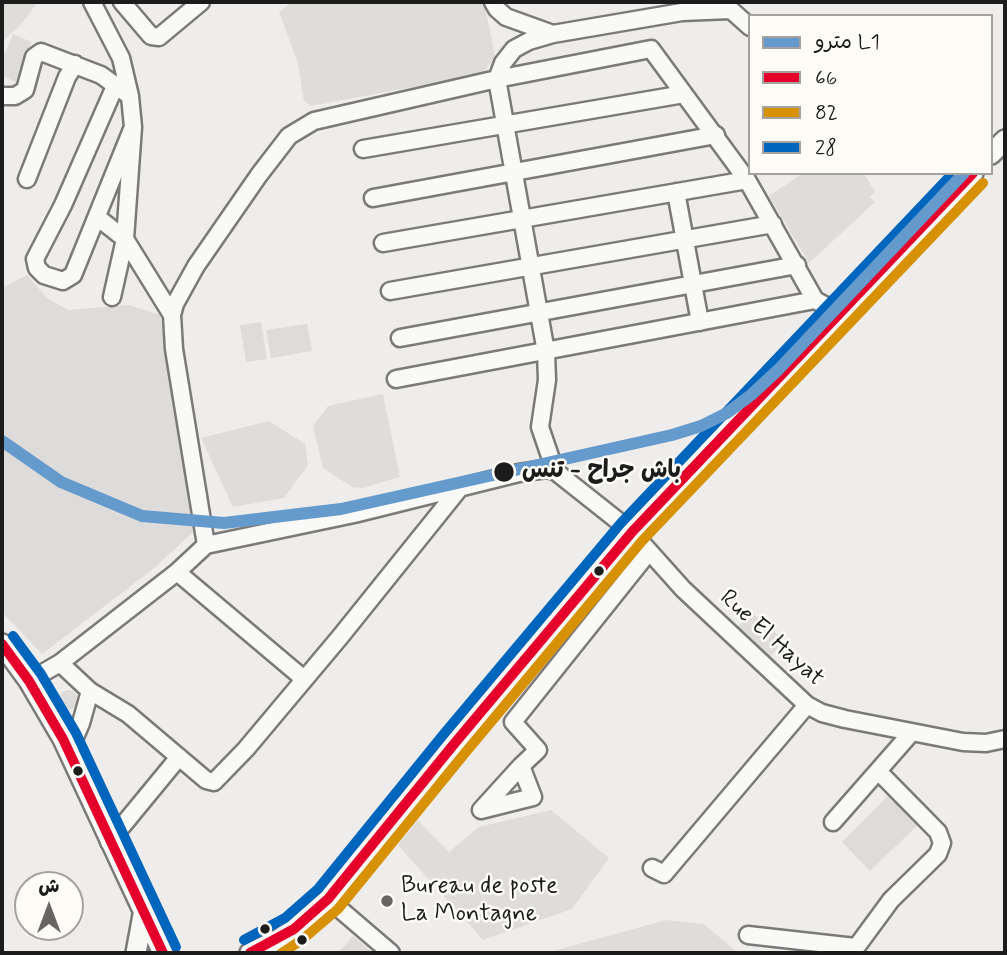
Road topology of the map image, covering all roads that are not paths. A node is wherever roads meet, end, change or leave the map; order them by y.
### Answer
1 (92, 2) edge
2 (122, 2) edge
3 (201, 2) edge
4 (493, 2) edge
5 (700, 2) edge
6 (733, 6) edge
7 (682, 12) junction
8 (748, 18) edge
9 (748, 25) edge
10 (553, 34) junction
11 (75, 64) junction
12 (497, 79) junction
13 (116, 84) junction
14 (684, 94) junction
15 (2, 96) edge
16 (130, 96) junction
17 (504, 124) junction
18 (133, 127) junction
19 (716, 135) junction
20 (363, 149) dead end
21 (513, 172) junction
22 (965, 176) edge
23 (27, 179) dead end
24 (747, 180) junction
25 (676, 192) junction
26 (373, 198) dead end
27 (97, 217) junction
28 (522, 218) junction
29 (773, 224) junction
30 (124, 239) junction
31 (685, 239) junction
32 (383, 243) dead end
33 (797, 265) junction
34 (531, 266) junction
35 (692, 284) junction
36 (390, 291) dead end
37 (113, 296) dead end
38 (815, 299) junction
39 (540, 313) junction
40 (841, 314) junction
41 (172, 315) junction
42 (700, 322) junction
43 (400, 338) dead end
44 (547, 352) junction
45 (396, 379) dead end
46 (555, 471) junction
47 (459, 489) junction
48 (632, 533) junction
49 (206, 545) junction
50 (648, 553) junction
51 (177, 572) junction
52 (2, 644) edge
53 (60, 663) junction
54 (304, 680) junction
55 (29, 681) junction
56 (90, 691) junction
57 (807, 705) junction
58 (912, 732) junction
59 (1005, 739) edge
60 (69, 751) junction
61 (179, 757) junction
62 (521, 766) dead end
63 (878, 771) junction
64 (833, 822) dead end
65 (109, 842) junction
66 (652, 868) dead end
67 (328, 899) junction
68 (143, 915) junction
69 (748, 935) dead end
70 (854, 950) edge
71 (135, 953) edge
72 (163, 953) edge
73 (250, 953) edge
74 (391, 953) edge

1 - 16 street
2 - 3 street
4 - 10 street
5 - 7 street
6 - 7 street
6 - 8 street
6 - 9 street
7 - 10 street
10 - 12 street
11 - 13 street
11 - 15 street
11 - 23 street
12 - 14 street
12 - 17 street
12 - 41 street
13 - 16 street
13 - 27 street
14 - 17 street
14 - 19 street
16 - 18 street
17 - 20 street
17 - 21 street
18 - 27 street
18 - 30 street
19 - 21 street
19 - 24 street
21 - 26 street
21 - 28 street
22 - 40 main road
24 - 25 street
24 - 29 street
25 - 28 street
25 - 31 street
27 - 30 street
28 - 32 street
28 - 34 street
29 - 31 street
29 - 33 street
30 - 37 street
30 - 41 street
31 - 34 street
31 - 35 street
33 - 35 street
33 - 38 street
34 - 36 street
34 - 39 street
35 - 39 street
35 - 42 street
38 - 40 street
38 - 42 street
39 - 43 street
39 - 44 street
40 - 48 main road
41 - 49 street
42 - 44 street
44 - 45 street
44 - 46 street
46 - 47 street
46 - 48 street, Rue El Hayat
47 - 49 street
47 - 54 street
48 - 50 street, Rue El Hayat
48 - 67 main road
49 - 51 street
50 - 57 street, Rue El Hayat
50 - 62 street
51 - 53 street
51 - 54 street
52 - 55 main road
53 - 55 street
53 - 56 street
54 - 61 street
55 - 60 main road
56 - 60 street
56 - 61 street
57 - 58 street, Rue El Hayat
57 - 66 street
58 - 59 street, Rue El Hayat
58 - 63 street
60 - 65 main road
61 - 65 street
63 - 64 street
63 - 70 street
65 - 68 main road
67 - 73 main road
67 - 74 street
68 - 71 main road
68 - 72 main road
69 - 70 street

